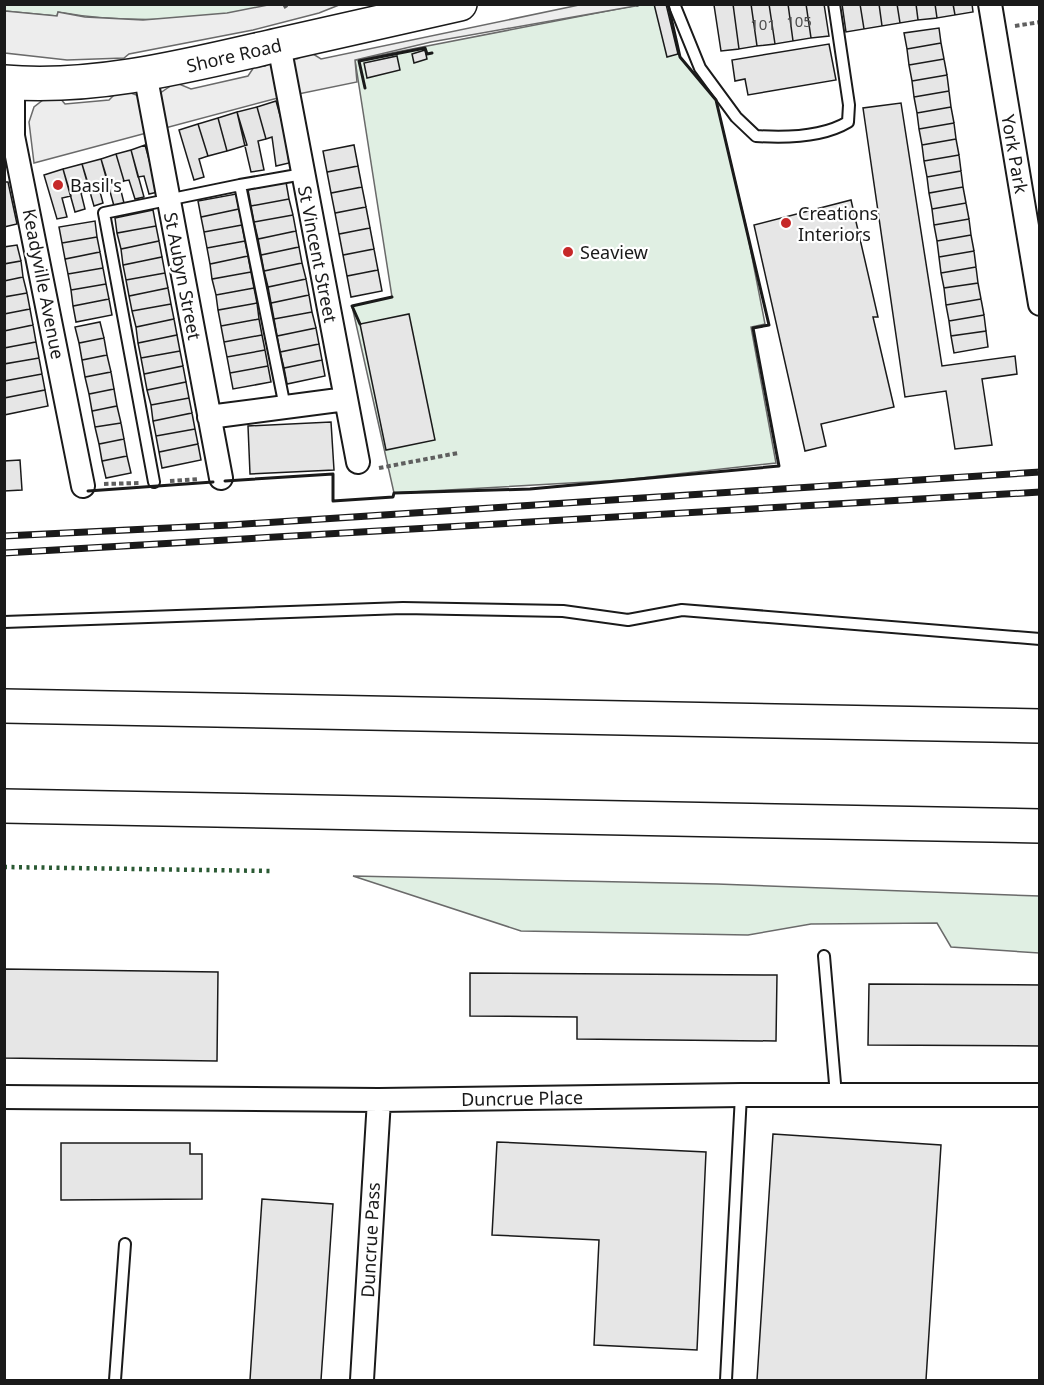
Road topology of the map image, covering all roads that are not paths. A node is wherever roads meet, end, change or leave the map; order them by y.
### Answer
1 (460, 4) edge
2 (674, 4) edge
3 (834, 4) edge
4 (990, 4) edge
5 (363, 15) edge
6 (279, 45) junction
7 (145, 74) junction
8 (9, 82) edge
9 (9, 136) edge
10 (303, 174) junction
11 (240, 185) junction
12 (169, 200) junction
13 (1040, 304) edge
14 (346, 399) junction
15 (285, 407) junction
16 (209, 417) junction
17 (358, 462) road end
18 (220, 478) dead end
19 (154, 482) dead end
20 (82, 486) dead end
21 (4, 622) edge
22 (1040, 639) edge
23 (4, 706) edge
24 (1040, 726) edge
25 (4, 806) edge
26 (1040, 826) edge
27 (824, 956) dead end
28 (741, 1095) junction
29 (836, 1095) junction
30 (1040, 1095) edge
31 (4, 1097) edge
32 (379, 1100) junction
33 (125, 1244) dead end
34 (115, 1380) edge
35 (362, 1380) edge
36 (726, 1380) edge

1 - 5 main road, Shore Road
2 - 3 lane
4 - 13 street, York Park
5 - 6 main road, Shore Road
6 - 7 main road, Shore Road
6 - 10 street, St Vincent Street
7 - 8 main road, Shore Road
7 - 12 street, St Aubyn Street
8 - 9 street, Keadyville Avenue
9 - 20 street, Keadyville Avenue
10 - 11 lane
10 - 14 street, St Vincent Street
11 - 12 lane
11 - 15 lane
12 - 16 street, St Aubyn Street
12 - 19 lane
14 - 15 street
14 - 17 street, St Vincent Street
15 - 16 street
16 - 18 street, St Aubyn Street
21 - 22 lane
23 - 24 main road
25 - 26 main road
27 - 29 lane
28 - 29 street, Duncrue Place
28 - 32 street, Duncrue Place
28 - 36 lane
29 - 30 street, Duncrue Place
31 - 32 street, Duncrue Place
32 - 35 street, Duncrue Pass
33 - 34 lane

